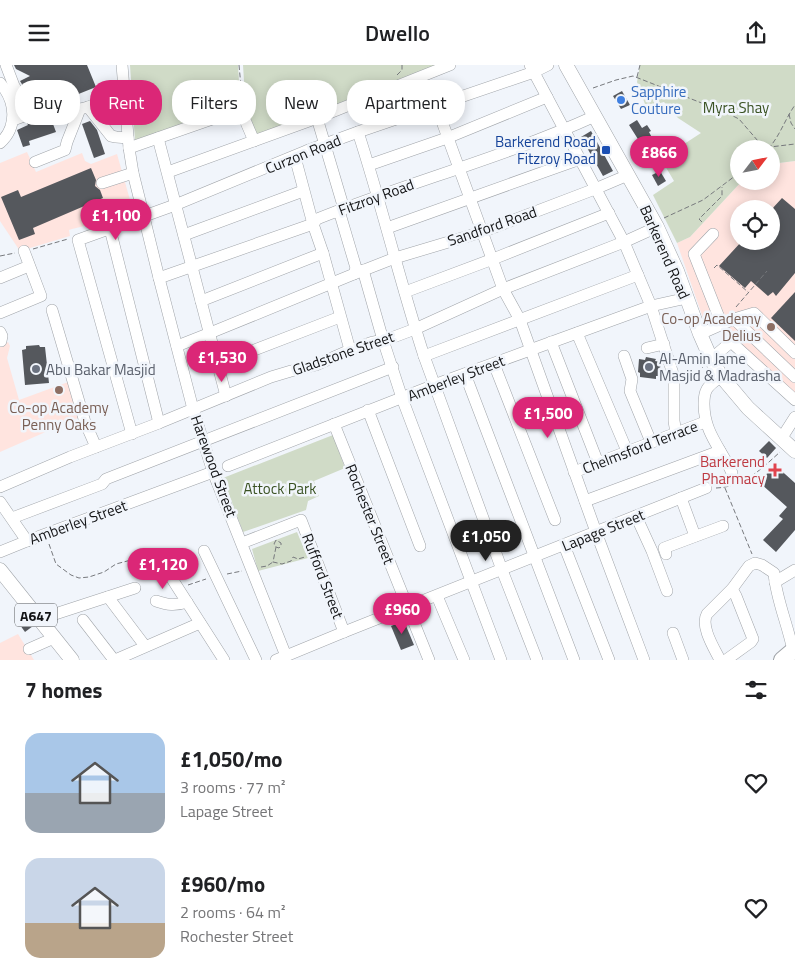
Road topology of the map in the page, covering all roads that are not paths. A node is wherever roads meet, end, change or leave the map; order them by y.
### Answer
1 (6, 65) edge
2 (122, 65) edge
3 (450, 65) edge
4 (548, 65) edge
5 (566, 65) edge
6 (532, 68) edge
7 (0, 83) edge
8 (15, 88) edge
9 (465, 94) edge
10 (547, 97) junction
11 (90, 106) edge
12 (84, 108) junction
13 (337, 110) edge
14 (595, 116) junction
15 (13, 120) junction
16 (298, 125) edge
17 (319, 125) edge
18 (378, 125) edge
19 (443, 125) edge
20 (564, 130) junction
21 (358, 132) junction
22 (158, 138) junction
23 (447, 138) junction
24 (254, 141) junction
25 (0, 143) edge
26 (128, 143) junction
27 (326, 144) junction
28 (295, 157) junction
29 (580, 159) junction
30 (34, 163) dead end
31 (369, 165) junction
32 (458, 168) junction
33 (168, 172) junction
34 (132, 173) junction
35 (628, 175) junction
36 (102, 183) dead end
37 (595, 189) junction
38 (303, 191) junction
39 (377, 195) junction
40 (470, 199) junction
41 (175, 205) junction
42 (344, 208) junction
43 (609, 213) junction
44 (144, 217) junction
45 (312, 223) junction
46 (656, 225) junction
47 (387, 228) junction
48 (110, 229) junction
49 (482, 232) junction
50 (713, 233) dead end
51 (184, 235) junction
52 (624, 242) junction
53 (24, 251) road end
54 (323, 253) junction
55 (395, 258) junction
56 (492, 259) junction
57 (29, 266) junction
58 (192, 266) junction
59 (358, 271) junction
60 (638, 275) junction
61 (0, 278) edge
62 (159, 278) junction
63 (331, 283) junction
64 (503, 289) junction
65 (405, 292) junction
66 (687, 298) junction
67 (201, 301) junction
68 (651, 306) junction
69 (52, 310) dead end
70 (0, 313) edge
71 (340, 317) junction
72 (734, 319) junction
73 (520, 321) junction
74 (722, 325) junction
75 (415, 329) junction
76 (0, 332) edge
77 (210, 333) junction
78 (577, 333) junction
79 (700, 335) junction
80 (382, 340) junction
81 (0, 341) edge
82 (551, 342) junction
83 (664, 344) junction
84 (177, 346) junction
85 (647, 348) dead end
86 (350, 350) junction
87 (530, 350) junction
88 (795, 353) edge
89 (424, 356) junction
90 (624, 356) dead end
91 (711, 359) junction
92 (218, 364) junction
93 (494, 364) junction
94 (393, 367) junction
95 (464, 374) junction
96 (721, 376) junction
97 (795, 377) edge
98 (434, 385) junction
99 (226, 396) junction
100 (402, 398) junction
101 (795, 401) edge
102 (193, 409) junction
103 (368, 410) junction
104 (795, 417) edge
105 (705, 421) junction
106 (159, 423) junction
107 (334, 424) junction
108 (676, 433) junction
109 (132, 434) junction
110 (204, 441) junction
111 (651, 443) junction
112 (788, 445) edge
113 (96, 447) junction
114 (627, 451) junction
115 (720, 451) junction
116 (598, 463) junction
117 (228, 466) dead end
118 (214, 471) junction
119 (574, 472) junction
120 (732, 473) dead end
121 (0, 487) edge
122 (706, 488) road end
123 (681, 498) junction
124 (585, 501) junction
125 (0, 502) edge
126 (636, 516) junction
127 (12, 518) junction
128 (555, 520) dead end
129 (723, 526) dead end
130 (596, 532) junction
131 (695, 536) junction
132 (27, 541) junction
133 (242, 543) junction
134 (564, 545) junction
135 (420, 546) dead end
136 (204, 551) dead end
137 (0, 552) edge
138 (666, 554) dead end
139 (534, 557) junction
140 (0, 570) edge
141 (502, 570) junction
142 (795, 570) edge
143 (167, 571) dead end
144 (472, 582) junction
145 (775, 583) junction
146 (135, 588) road end
147 (732, 589) junction
148 (667, 591) dead end
149 (436, 596) junction
150 (108, 597) junction
151 (185, 598) junction
152 (156, 601) dead end
153 (408, 607) junction
154 (83, 620) dead end
155 (42, 623) junction
156 (200, 623) junction
157 (344, 632) junction
158 (673, 633) dead end
159 (54, 637) junction
160 (145, 646) junction
161 (29, 649) dead end
162 (790, 649) edge
163 (281, 658) edge
164 (72, 660) edge
165 (114, 660) edge
166 (224, 660) edge
167 (256, 660) edge
168 (429, 660) edge
169 (464, 660) edge
170 (501, 660) edge
171 (537, 660) edge
172 (574, 660) edge
173 (608, 660) edge
174 (644, 660) edge
175 (683, 660) edge
176 (720, 660) edge
177 (726, 660) edge

1 - 8 street
2 - 26 street, Harewood Street
3 - 13 street
4 - 6 street, Curzon Road
5 - 14 main road, Barkerend Road
6 - 9 street, Curzon Road
6 - 10 street
7 - 15 street
10 - 20 street
10 - 23 street
11 - 12 street
12 - 15 street
12 - 26 street
12 - 30 street
14 - 20 street, Fitzroy Road
14 - 35 main road, Barkerend Road
15 - 25 street
16 - 24 street
17 - 27 street
18 - 21 street, Curzon Road
19 - 23 street
20 - 29 street
20 - 32 street, Fitzroy Road
21 - 27 street, Curzon Road
21 - 31 street
22 - 24 street
22 - 26 street
22 - 33 street
23 - 31 street
23 - 32 street
24 - 33 street
26 - 34 street, Harewood Street
27 - 28 street, Curzon Road
27 - 42 street
28 - 38 street
28 - 41 street, Curzon Road
29 - 37 street
29 - 40 street
31 - 39 street
32 - 39 street, Fitzroy Road
32 - 40 street
33 - 41 street
34 - 36 street
34 - 44 street, Harewood Street
35 - 37 street, Sandford Road
35 - 46 main road, Barkerend Road
37 - 43 street
37 - 49 street, Sandford Road
38 - 45 street
38 - 51 street
39 - 42 street, Fitzroy Road
39 - 47 street
40 - 47 street
40 - 49 street
41 - 44 street, Curzon Road
41 - 51 street
42 - 45 street, Fitzroy Road
42 - 59 street
43 - 52 street
43 - 56 street
44 - 48 street, Curzon Road
44 - 62 street, Harewood Street
45 - 54 street
45 - 58 street, Fitzroy Road
46 - 52 street, Gladstone Street
46 - 66 main road, Barkerend Road
47 - 55 street
48 - 106 street
48 - 109 street, Curzon Road
49 - 55 street, Sandford Road
49 - 56 street
50 - 74 street
51 - 58 street
52 - 60 street
52 - 64 street, Gladstone Street
53 - 57 street
54 - 63 street
54 - 67 street
55 - 59 street, Sandford Road
55 - 65 street
56 - 64 street
56 - 65 street
57 - 61 street
57 - 70 street
58 - 62 street, Fitzroy Road
58 - 67 street
59 - 63 street, Sandford Road
59 - 80 street
60 - 68 street
60 - 73 street
62 - 84 street, Harewood Street
63 - 71 street
63 - 77 street, Sandford Road
64 - 73 street
64 - 75 street, Gladstone Street
65 - 75 street
66 - 68 street, Amberley Street
66 - 79 main road, Barkerend Road
67 - 77 street
68 - 78 street, Amberley Street
68 - 83 street
69 - 113 street
71 - 86 street
71 - 92 street
72 - 74 street
72 - 88 street
72 - 97 street
73 - 87 street
73 - 89 street
74 - 79 street
75 - 80 street, Gladstone Street
75 - 89 street
76 - 81 street
77 - 84 street, Sandford Road
77 - 92 street
78 - 82 street, Amberley Street
78 - 114 street
79 - 91 main road, Barkerend Road
80 - 86 street, Gladstone Street
80 - 94 street
82 - 87 street, Amberley Street
82 - 116 street
83 - 85 street
83 - 108 street
84 - 102 street, Harewood Street
86 - 99 street, Gladstone Street
87 - 93 street, Amberley Street
87 - 119 street
89 - 98 street
90 - 111 street
91 - 96 main road, Barkerend Road
91 - 101 street
92 - 99 street
93 - 95 street, Amberley Street
93 - 128 street
94 - 100 street
94 - 110 street
95 - 98 street, Amberley Street
95 - 139 street
96 - 105 street
96 - 112 main road, Barkerend Road
98 - 100 street, Amberley Street
98 - 141 street
99 - 102 street, Gladstone Street
100 - 103 street, Amberley Street
100 - 144 street
102 - 106 street, Gladstone Street
102 - 110 street, Harewood Street
103 - 107 street, Amberley Street
103 - 135 street
104 - 112 street
105 - 108 street, Chelmsford Terrace
105 - 115 street
106 - 109 street, Gladstone Street
107 - 117 street, Amberley Street
107 - 153 street, Rochester Street
108 - 111 street, Chelmsford Terrace
109 - 113 street, Gladstone Street
110 - 118 street, Harewood Street
110 - 127 street
111 - 114 street, Chelmsford Terrace
113 - 121 street, Gladstone Street
114 - 116 street, Chelmsford Terrace
115 - 120 street
115 - 124 street
116 - 119 street, Chelmsford Terrace
118 - 132 street, Amberley Street
118 - 133 street, Harewood Street
119 - 124 street
122 - 123 street, Lapage Street
123 - 126 street, Lapage Street
123 - 131 street
124 - 130 street
125 - 127 street
126 - 130 street, Lapage Street
126 - 148 street
127 - 132 street
129 - 131 street
130 - 134 street, Lapage Street
130 - 174 street
131 - 138 street
132 - 137 street, Amberley Street
133 - 157 street, Rufford Street
133 - 163 street, Harewood Street
134 - 139 street, Lapage Street
134 - 173 street
136 - 167 street
139 - 141 street, Lapage Street
139 - 172 street
140 - 155 main road, A647
141 - 144 street, Lapage Street
141 - 171 street
142 - 145 street
143 - 151 street
144 - 149 street, Lapage Street
144 - 170 street
145 - 147 street
145 - 162 street
146 - 150 street
147 - 176 street
147 - 177 street
149 - 153 street, Lapage Street
149 - 169 street
150 - 155 street
150 - 160 street
151 - 152 street
151 - 156 street
153 - 157 street, Lapage Street
153 - 168 street, Rochester Street
154 - 165 street
155 - 159 main road, A647
156 - 160 street
156 - 166 street
157 - 163 street, Lapage Street
158 - 175 street
159 - 161 street
159 - 164 main road, A647
160 - 165 street

